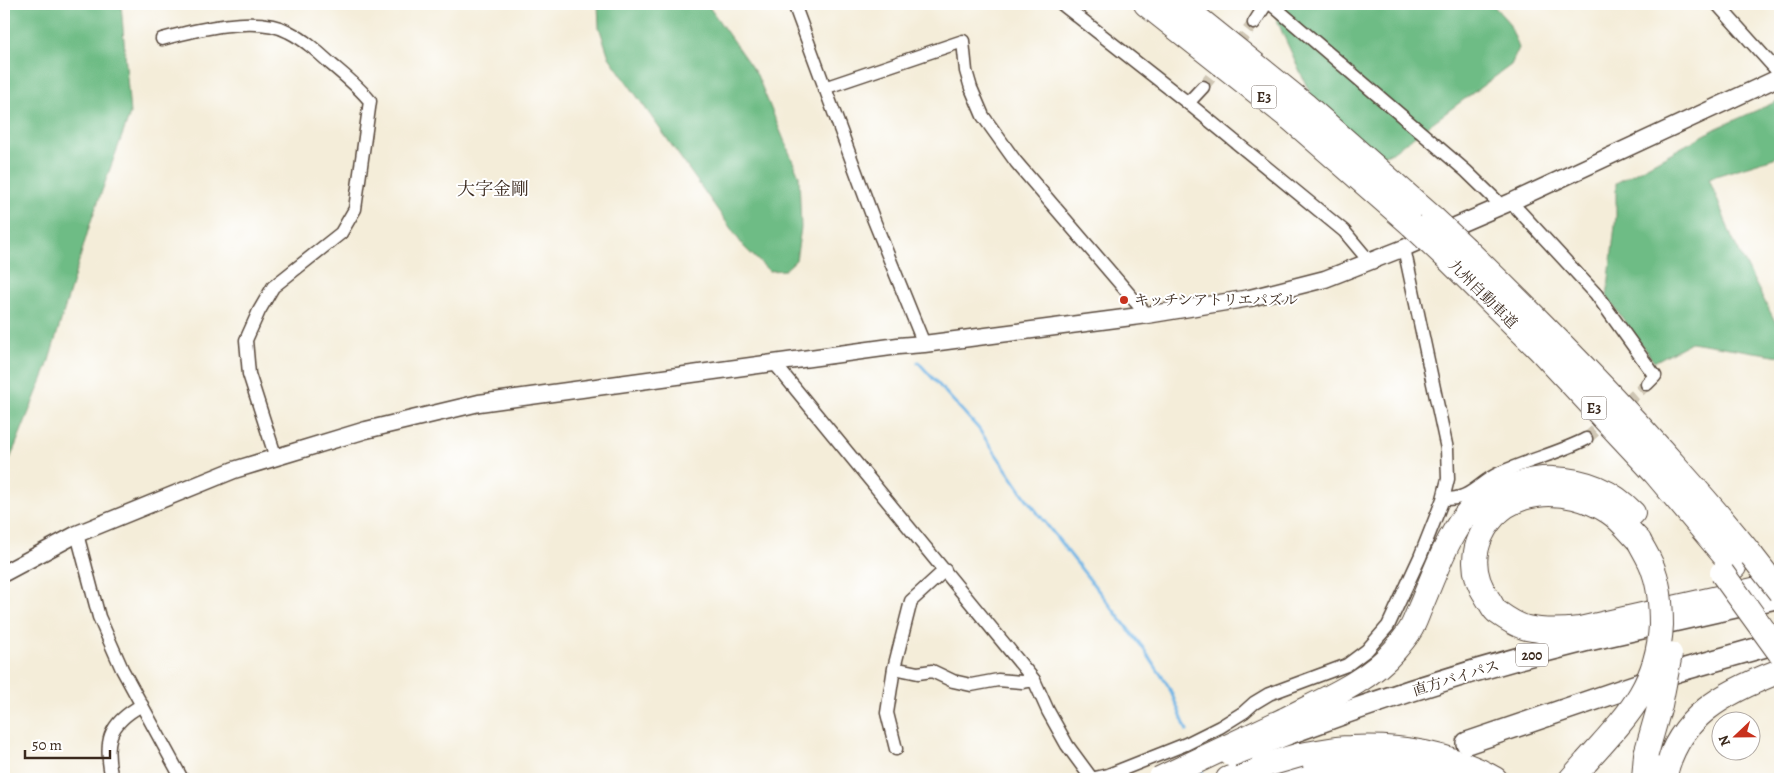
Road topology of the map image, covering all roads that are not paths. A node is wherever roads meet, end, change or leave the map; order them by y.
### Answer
1 (794, 4) edge
2 (1062, 4) edge
3 (1146, 4) edge
4 (1180, 4) edge
5 (1266, 4) edge
6 (1271, 4) edge
7 (1717, 4) edge
8 (1254, 23) tunnel mouth
9 (162, 39) dead end
10 (1780, 76) edge
11 (1203, 87) tunnel mouth
12 (824, 88) junction
13 (1188, 103) junction
14 (1506, 204) junction
15 (1423, 221) junction
16 (1404, 248) junction
17 (1456, 253) junction
18 (1370, 262) junction
19 (1147, 315) junction
20 (924, 344) junction
21 (775, 364) junction
22 (1648, 384) dead end
23 (1586, 439) tunnel mouth
24 (276, 458) junction
25 (1442, 499) junction
26 (77, 534) junction
27 (1644, 538) junction
28 (1736, 565) junction
29 (945, 570) junction
30 (4, 573) edge
31 (1780, 584) edge
32 (1780, 592) edge
33 (1780, 597) edge
34 (1780, 626) edge
35 (1780, 642) edge
36 (1780, 653) edge
37 (894, 668) junction
38 (1780, 671) edge
39 (1034, 680) junction
40 (142, 705) junction
41 (1244, 712) junction
42 (1287, 727) junction
43 (1467, 743) dead end
44 (896, 749) dead end
45 (1168, 752) junction
46 (1299, 769) edge
47 (1579, 771) edge
48 (112, 779) edge
49 (182, 779) edge
50 (1091, 779) edge
51 (1159, 779) edge
52 (1170, 779) edge
53 (1178, 779) edge
54 (1228, 779) edge
55 (1271, 779) edge
56 (1442, 779) edge
57 (1495, 779) edge
58 (1644, 779) edge
59 (1664, 779) edge

1 - 12 street
2 - 13 street
3 - 15 highway, 九州自動車道 / E3
4 - 15 highway, 九州自動車道 / E3
5 - 8 street
6 - 14 street
7 - 10 street
9 - 24 street
10 - 14 street
11 - 13 street
12 - 19 street
12 - 20 street
13 - 18 street
14 - 16 street
14 - 22 street
15 - 17 highway, 九州自動車道 / E3, bridge
16 - 18 street
16 - 25 street
17 - 28 highway, 九州自動車道 / E3
17 - 28 highway, 九州自動車道 / E3
18 - 19 street
19 - 20 street
20 - 21 street
21 - 24 street
21 - 29 street
23 - 25 street
24 - 26 street
25 - 41 street
26 - 30 street
26 - 40 street
27 - 31 highway
27 - 42 highway
27 - 47 highway, bridge
27 - 58 highway, bridge
28 - 32 highway, 九州自動車道 / E3, bridge
28 - 34 highway, 九州自動車道 / E3
28 - 36 highway, bridge
29 - 37 street
29 - 39 street
33 - 42 highway, 直方バイパス / 200
35 - 43 highway
37 - 39 street
37 - 44 street
38 - 59 highway
39 - 50 street
40 - 48 street
40 - 49 street
41 - 45 street
41 - 55 street
42 - 51 highway, bridge
42 - 52 highway, 直方バイパス / 200, bridge
45 - 50 street
45 - 53 street
46 - 54 highway, bridge
46 - 56 highway
46 - 57 highway

